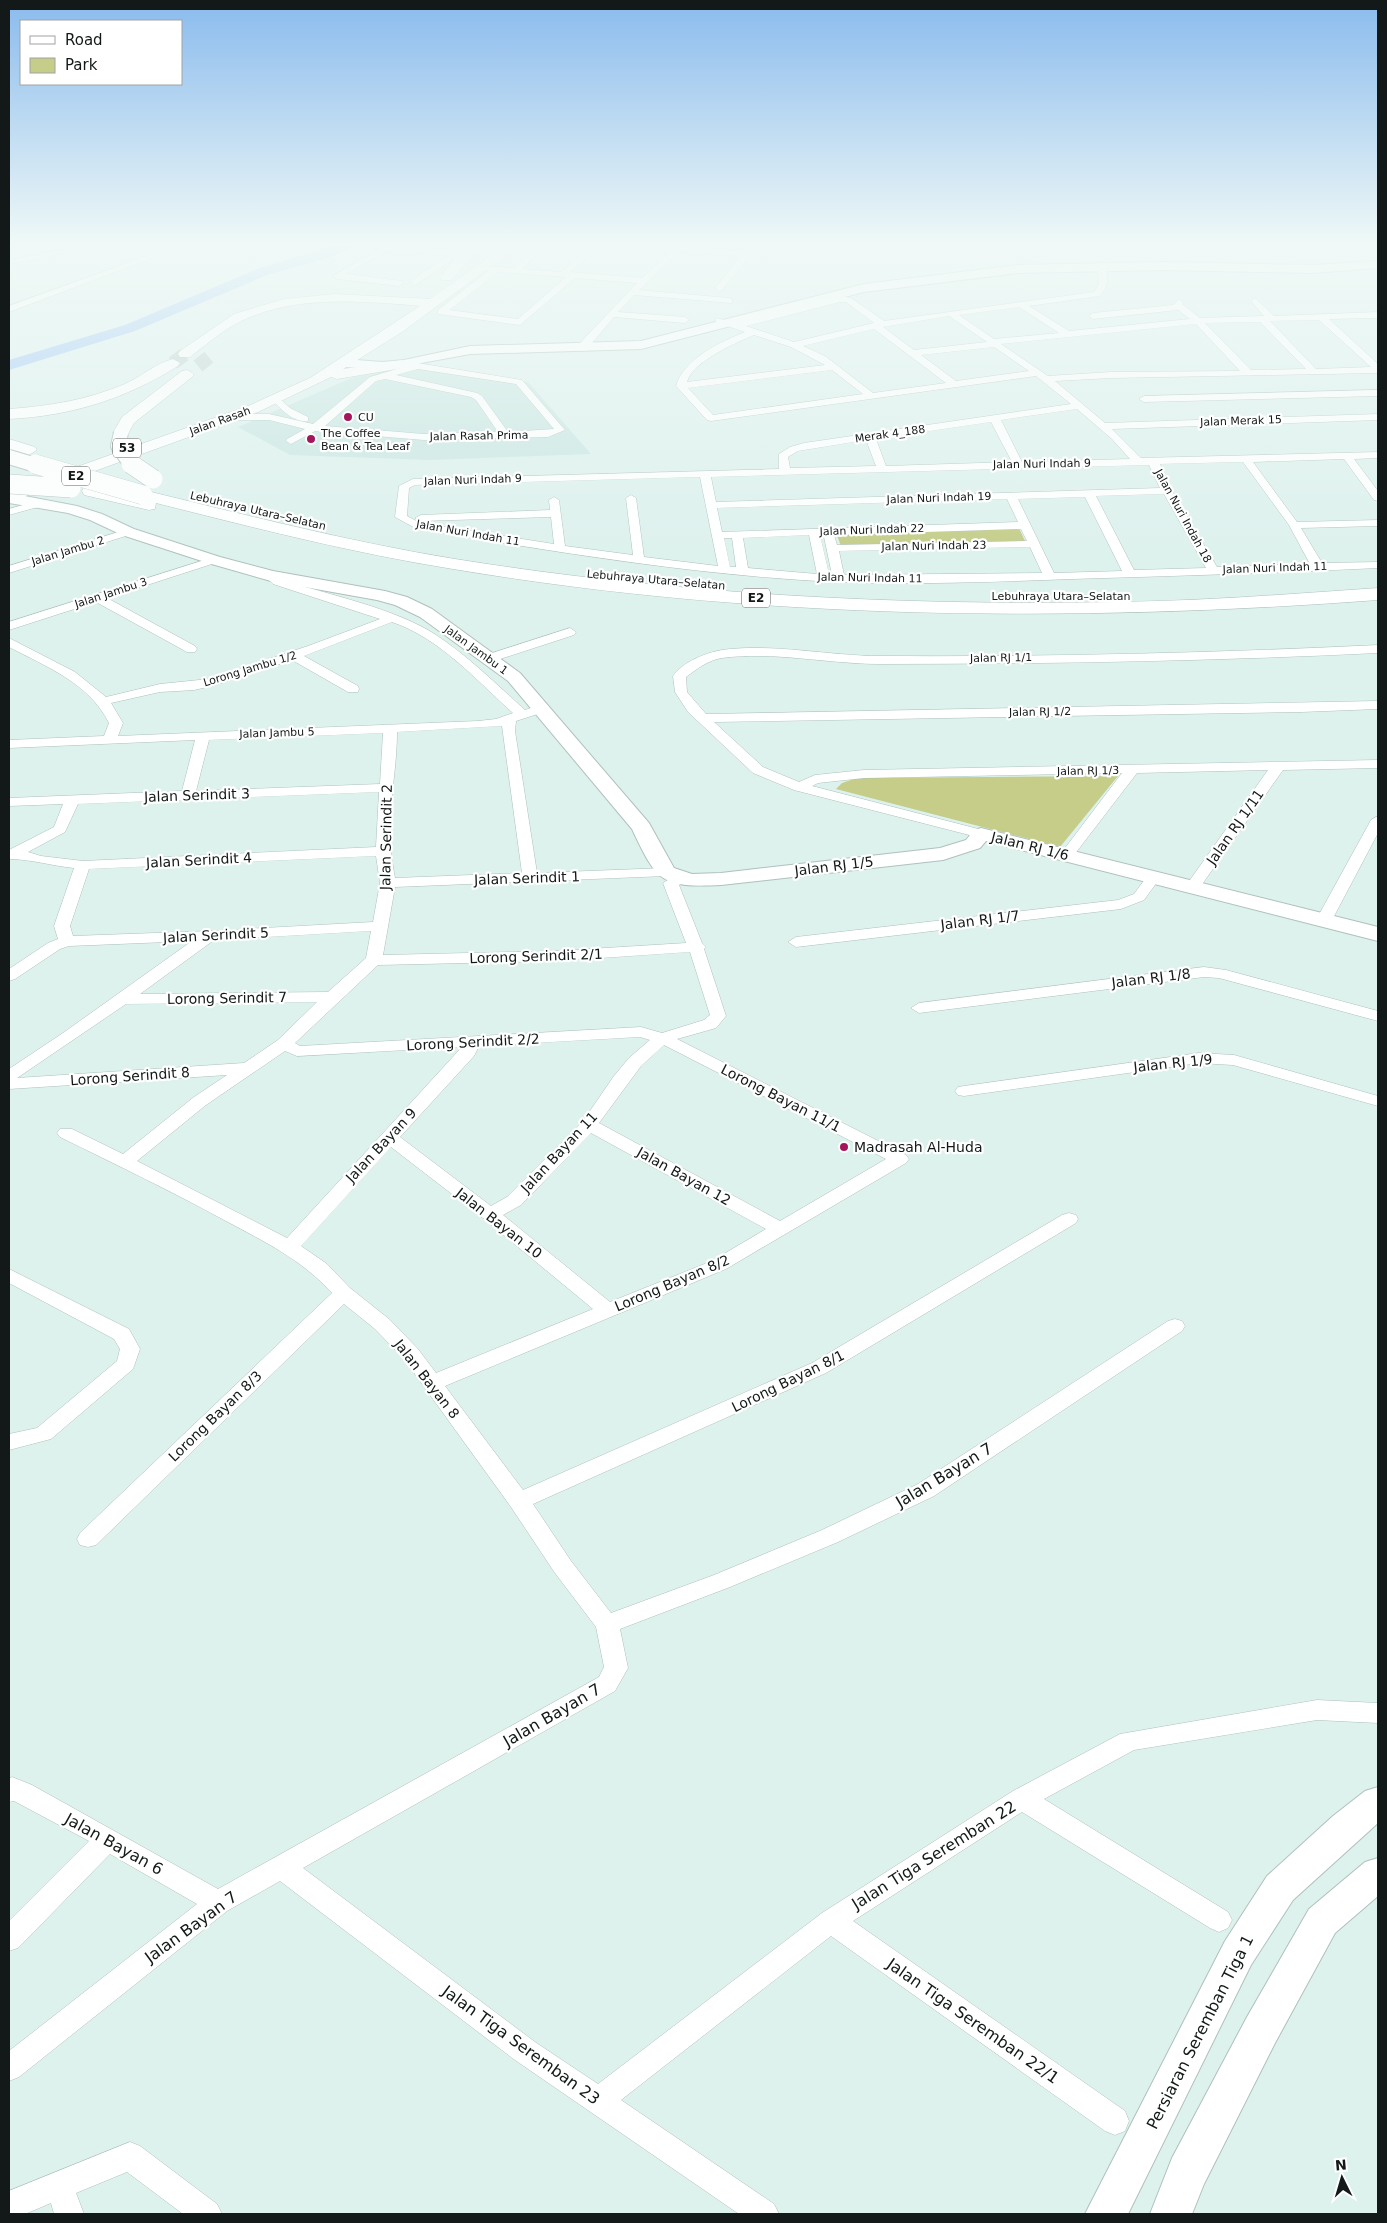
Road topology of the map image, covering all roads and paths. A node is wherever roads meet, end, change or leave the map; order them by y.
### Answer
1 (193, 349) tunnel mouth
2 (359, 349) edge
3 (378, 349) edge
4 (506, 349) edge
5 (720, 349) edge
6 (800, 349) edge
7 (908, 349) edge
8 (948, 349) edge
9 (1003, 349) edge
10 (1225, 349) edge
11 (1294, 349) edge
12 (1356, 349) edge
13 (913, 353) junction
14 (344, 359) junction
15 (398, 362) junction
16 (198, 366) tunnel mouth
17 (834, 367) junction
18 (1378, 369) edge
19 (1314, 372) junction
20 (1249, 374) junction
21 (1120, 375) junction
22 (383, 376) junction
23 (1042, 376) junction
24 (315, 381) junction
25 (956, 385) junction
26 (681, 386) junction
27 (1129, 386) dead end
28 (1378, 393) edge
29 (871, 396) junction
30 (277, 399) junction
31 (1080, 406) junction
32 (9, 414) edge
33 (231, 417) junction
34 (1378, 417) edge
35 (995, 419) junction
36 (1175, 423) junction
37 (318, 425) junction
38 (1103, 426) junction
39 (505, 436) junction
40 (870, 436) junction
41 (291, 441) dead end
42 (9, 444) edge
43 (1378, 455) edge
44 (1347, 456) junction
45 (9, 457) edge
46 (1246, 458) junction
47 (1138, 461) junction
48 (1153, 461) junction
49 (1018, 464) junction
50 (882, 468) junction
51 (785, 471) junction
52 (705, 474) junction
53 (9, 484) edge
54 (405, 484) joint
55 (151, 487) junction
56 (9, 490) edge
57 (1167, 491) junction
58 (1089, 494) junction
59 (1011, 496) junction
60 (9, 498) edge
61 (631, 498) dead end
62 (1378, 498) edge
63 (554, 500) dead end
64 (41, 503) junction
65 (711, 505) junction
66 (9, 512) edge
67 (556, 514) junction
68 (403, 519) junction
69 (1378, 523) edge
70 (1026, 525) junction
71 (1294, 526) junction
72 (829, 531) junction
73 (128, 532) junction
74 (814, 532) junction
75 (737, 534) junction
76 (719, 535) junction
77 (341, 543) junction
78 (1035, 544) junction
79 (833, 548) junction
80 (560, 549) junction
81 (214, 560) junction
82 (639, 561) junction
83 (1378, 565) edge
84 (1318, 566) junction
85 (9, 570) edge
86 (725, 570) junction
87 (1213, 570) junction
88 (743, 572) junction
89 (1130, 574) junction
90 (271, 576) junction
91 (1050, 577) junction
92 (824, 578) junction
93 (839, 578) junction
94 (1378, 583) edge
95 (1378, 594) edge
96 (97, 598) junction
97 (390, 619) junction
98 (9, 626) edge
99 (570, 632) dead end
100 (9, 642) edge
101 (1378, 648) edge
102 (191, 649) dead end
103 (293, 655) junction
104 (490, 658) junction
105 (353, 689) dead end
106 (104, 700) junction
107 (1378, 705) edge
108 (542, 708) junction
109 (517, 717) junction
110 (702, 718) junction
111 (390, 728) junction
112 (203, 736) junction
113 (110, 738) junction
114 (9, 744) edge
115 (1378, 764) edge
116 (1277, 768) junction
117 (1132, 770) junction
118 (799, 787) junction
119 (385, 788) junction
120 (188, 796) junction
121 (72, 800) junction
122 (9, 802) edge
123 (1378, 820) edge
124 (981, 834) junction
125 (383, 851) junction
126 (12, 855) edge
127 (1066, 856) junction
128 (83, 865) junction
129 (673, 875) junction
130 (530, 878) junction
131 (1153, 878) junction
132 (388, 883) junction
133 (1193, 887) junction
134 (1324, 920) junction
135 (379, 926) junction
136 (1378, 934) edge
137 (210, 936) junction
138 (796, 942) dead end
139 (61, 943) junction
140 (698, 947) junction
141 (374, 960) junction
142 (9, 976) edge
143 (332, 997) junction
144 (122, 999) junction
145 (919, 1008) dead end
146 (1378, 1016) edge
147 (662, 1038) junction
148 (472, 1043) junction
149 (284, 1044) junction
150 (251, 1068) junction
151 (11, 1077) edge
152 (964, 1091) dead end
153 (1378, 1101) edge
154 (589, 1124) junction
155 (66, 1133) dead end
156 (389, 1138) junction
157 (900, 1159) joint
158 (124, 1162) junction
159 (490, 1214) junction
160 (1070, 1219) dead end
161 (779, 1228) junction
162 (289, 1246) junction
163 (9, 1274) edge
164 (343, 1293) junction
165 (607, 1310) junction
166 (1175, 1326) dead end
167 (432, 1383) junction
168 (9, 1442) edge
169 (519, 1501) junction
170 (88, 1539) dead end
171 (607, 1624) junction
172 (1378, 1712) edge
173 (9, 1791) edge
174 (1022, 1799) junction
175 (1378, 1802) edge
176 (108, 1839) junction
177 (283, 1868) junction
178 (1378, 1874) edge
179 (218, 1903) junction
180 (1219, 1920) dead end
181 (830, 1921) junction
182 (9, 1939) edge
183 (9, 2068) edge
184 (598, 2101) junction
185 (1115, 2121) dead end
186 (58, 2186) junction
187 (9, 2206) edge
188 (69, 2214) edge
189 (207, 2214) edge
190 (764, 2214) edge
191 (1106, 2214) edge
192 (1172, 2214) edge

1 - 32 highway
2 - 14 highway, Jalan Rasah / 53
3 - 15 highway
4 - 15 main road
5 - 26 street
6 - 17 street
7 - 13 street
8 - 13 street
9 - 23 street
10 - 20 street
11 - 19 street
12 - 18 street
13 - 25 street
14 - 15 main road
14 - 24 highway, Jalan Rasah / 53
14 - 56 highway, Jalan Rasah / 53
15 - 24 highway
16 - 55 highway, bridge
17 - 26 street
17 - 29 street
18 - 19 street
19 - 20 street
20 - 21 street
21 - 23 street
21 - 27 street
22 - 37 street
22 - 39 street
22 - 39 street, Jalan Rasah Prima
23 - 25 street
23 - 31 street
24 - 30 highway, Jalan Rasah / 53
25 - 29 street
26 - 29 street
28 - 36 street
30 - 33 highway, Jalan Rasah / 53
30 - 37 street, Jalan Rasah Prima
31 - 35 street, Merak 4_188
31 - 38 street
33 - 37 street, Jalan Rasah Prima
33 - 60 highway, Jalan Rasah / 53
34 - 36 street, Jalan Merak 15
35 - 40 street, Merak 4_188
35 - 49 street
36 - 38 street, Jalan Merak 15
37 - 39 street, Jalan Rasah Prima
37 - 41 street
38 - 47 street
40 - 50 street
40 - 51 street, Merak 4_188
42 - 55 highway, Lebuhraya Utara–Selatan / E2
43 - 44 street, Jalan Nuri Indah 9
44 - 46 street, Jalan Nuri Indah 9
44 - 62 street
45 - 55 highway, Lebuhraya Utara–Selatan / E2, bridge
46 - 48 street, Jalan Nuri Indah 9
46 - 71 street
47 - 48 street, Jalan Nuri Indah 9
47 - 49 street, Jalan Nuri Indah 9
48 - 57 street, Jalan Nuri Indah 18
49 - 50 street, Jalan Nuri Indah 9
50 - 51 street, Jalan Nuri Indah 9
51 - 52 street, Jalan Nuri Indah 9
52 - 54 street, Jalan Nuri Indah 9
52 - 65 street
53 - 77 highway, bridge
54 - 68 street, Jalan Nuri Indah 11
55 - 77 highway, Lebuhraya Utara–Selatan / E2
55 - 94 highway, Lebuhraya Utara–Selatan / E2
57 - 58 street, Jalan Nuri Indah 19
57 - 87 street, Jalan Nuri Indah 18
58 - 59 street, Jalan Nuri Indah 19
58 - 89 street
59 - 65 street, Jalan Nuri Indah 19
59 - 70 street
60 - 64 main road, Jalan Jambu 1
61 - 82 street
63 - 67 street
64 - 66 street, Jalan Jambu 1
64 - 73 main road, Jalan Jambu 1
65 - 76 street
67 - 68 street
67 - 80 street
68 - 80 street, Jalan Nuri Indah 11
69 - 71 street
70 - 72 street, Jalan Nuri Indah 22
70 - 78 street
71 - 84 street
72 - 74 street, Jalan Nuri Indah 22
72 - 79 street
73 - 81 main road, Jalan Jambu 1
73 - 85 street, Jalan Jambu 2
74 - 75 street, Jalan Nuri Indah 22
74 - 92 street
75 - 76 street, Jalan Nuri Indah 22
75 - 88 street
76 - 86 street
77 - 95 highway, Lebuhraya Utara–Selatan / E2
78 - 79 street, Jalan Nuri Indah 23
78 - 91 street
79 - 93 street
80 - 82 street, Jalan Nuri Indah 11
81 - 90 main road, Jalan Jambu 1
81 - 96 street, Jalan Jambu 3
82 - 86 street, Jalan Nuri Indah 11
83 - 84 street, Jalan Nuri Indah 11
84 - 87 street, Jalan Nuri Indah 11
86 - 88 street, Jalan Nuri Indah 11
87 - 89 street, Jalan Nuri Indah 11
88 - 92 street, Jalan Nuri Indah 11
89 - 91 street, Jalan Nuri Indah 11
90 - 97 street
90 - 104 main road, Jalan Jambu 1
91 - 93 street, Jalan Nuri Indah 11
92 - 93 street, Jalan Nuri Indah 11
96 - 98 street, Jalan Jambu 3
96 - 102 street
97 - 103 street, Lorong Jambu 1/2
97 - 109 street
99 - 104 street
100 - 106 street
101 - 110 street, Jalan RJ 1/1
103 - 105 street
103 - 106 street, Lorong Jambu 1/2
104 - 108 main road, Jalan Jambu 1
106 - 113 street
107 - 110 street, Jalan RJ 1/2
108 - 109 street, Jalan Jambu 5
108 - 129 main road, Jalan Jambu 1
109 - 111 street, Jalan Jambu 5
109 - 130 street
110 - 118 street, Jalan RJ 1/6
111 - 112 street, Jalan Jambu 5
111 - 119 street, Jalan Serindit 2
112 - 113 street, Jalan Jambu 5
112 - 120 street
113 - 114 street, Jalan Jambu 5
115 - 116 street, Jalan RJ 1/3
116 - 117 street, Jalan RJ 1/3
116 - 133 street, Jalan RJ 1/11
117 - 118 street, Jalan RJ 1/3
117 - 127 street
118 - 124 street, Jalan RJ 1/6
119 - 120 street, Jalan Serindit 3
119 - 125 street, Jalan Serindit 2
120 - 121 street, Jalan Serindit 3
121 - 122 street, Jalan Serindit 3
121 - 126 street
123 - 134 street
124 - 127 main road, Jalan RJ 1/6
124 - 129 main road, Jalan RJ 1/5
125 - 128 street, Jalan Serindit 4
125 - 132 street, Jalan Serindit 2
126 - 128 street, Jalan Serindit 4
127 - 131 main road, Jalan RJ 1/6
128 - 139 street
129 - 130 street, Jalan Serindit 1
129 - 140 street
130 - 132 street, Jalan Serindit 1
131 - 133 main road, Jalan RJ 1/6
131 - 138 street, Jalan RJ 1/7
132 - 135 street, Jalan Serindit 2
133 - 134 main road, Jalan RJ 1/6
134 - 136 main road, Jalan RJ 1/6
135 - 137 street, Jalan Serindit 5
135 - 141 street, Jalan Serindit 2
137 - 139 street, Jalan Serindit 5
137 - 144 street
139 - 142 street
140 - 141 street, Lorong Serindit 2/1
140 - 147 street
141 - 143 street
143 - 144 street, Lorong Serindit 7
143 - 149 street
144 - 151 street
145 - 146 street, Jalan RJ 1/8
147 - 148 street, Lorong Serindit 2/2
147 - 154 street, Jalan Bayan 11
147 - 157 street, Lorong Bayan 11/1
148 - 149 street, Lorong Serindit 2/2
148 - 156 street, Jalan Bayan 9
149 - 150 street
150 - 151 street, Lorong Serindit 8
150 - 158 street
152 - 153 street, Jalan RJ 1/9
154 - 159 street, Jalan Bayan 11
154 - 161 street, Jalan Bayan 12
155 - 158 street, Jalan Bayan 8
156 - 159 street, Jalan Bayan 10
156 - 162 street, Jalan Bayan 9
157 - 161 street, Lorong Bayan 8/2
158 - 162 street, Jalan Bayan 8
159 - 165 street, Jalan Bayan 10
160 - 169 street, Lorong Bayan 8/1
161 - 165 street, Lorong Bayan 8/2
162 - 164 street, Jalan Bayan 8
163 - 168 street
164 - 167 street, Jalan Bayan 8
164 - 170 street, Lorong Bayan 8/3
165 - 167 street, Lorong Bayan 8/2
166 - 171 street, Jalan Bayan 7
167 - 169 street, Jalan Bayan 8
169 - 171 street, Jalan Bayan 8
171 - 177 street, Jalan Bayan 7
172 - 174 street, Jalan Tiga Seremban 22
173 - 176 street, Jalan Bayan 6
174 - 180 street
174 - 181 street, Jalan Tiga Seremban 22
175 - 191 main road, Persiaran Seremban Tiga 1
176 - 179 street, Jalan Bayan 6
176 - 182 street
177 - 179 street, Jalan Bayan 7
177 - 184 street, Jalan Tiga Seremban 23
178 - 192 main road
179 - 183 street, Jalan Bayan 7
181 - 184 street, Jalan Tiga Seremban 22
181 - 185 street, Jalan Tiga Seremban 22/1
184 - 190 street, Jalan Tiga Seremban 23
186 - 187 street
186 - 188 street
186 - 189 street

